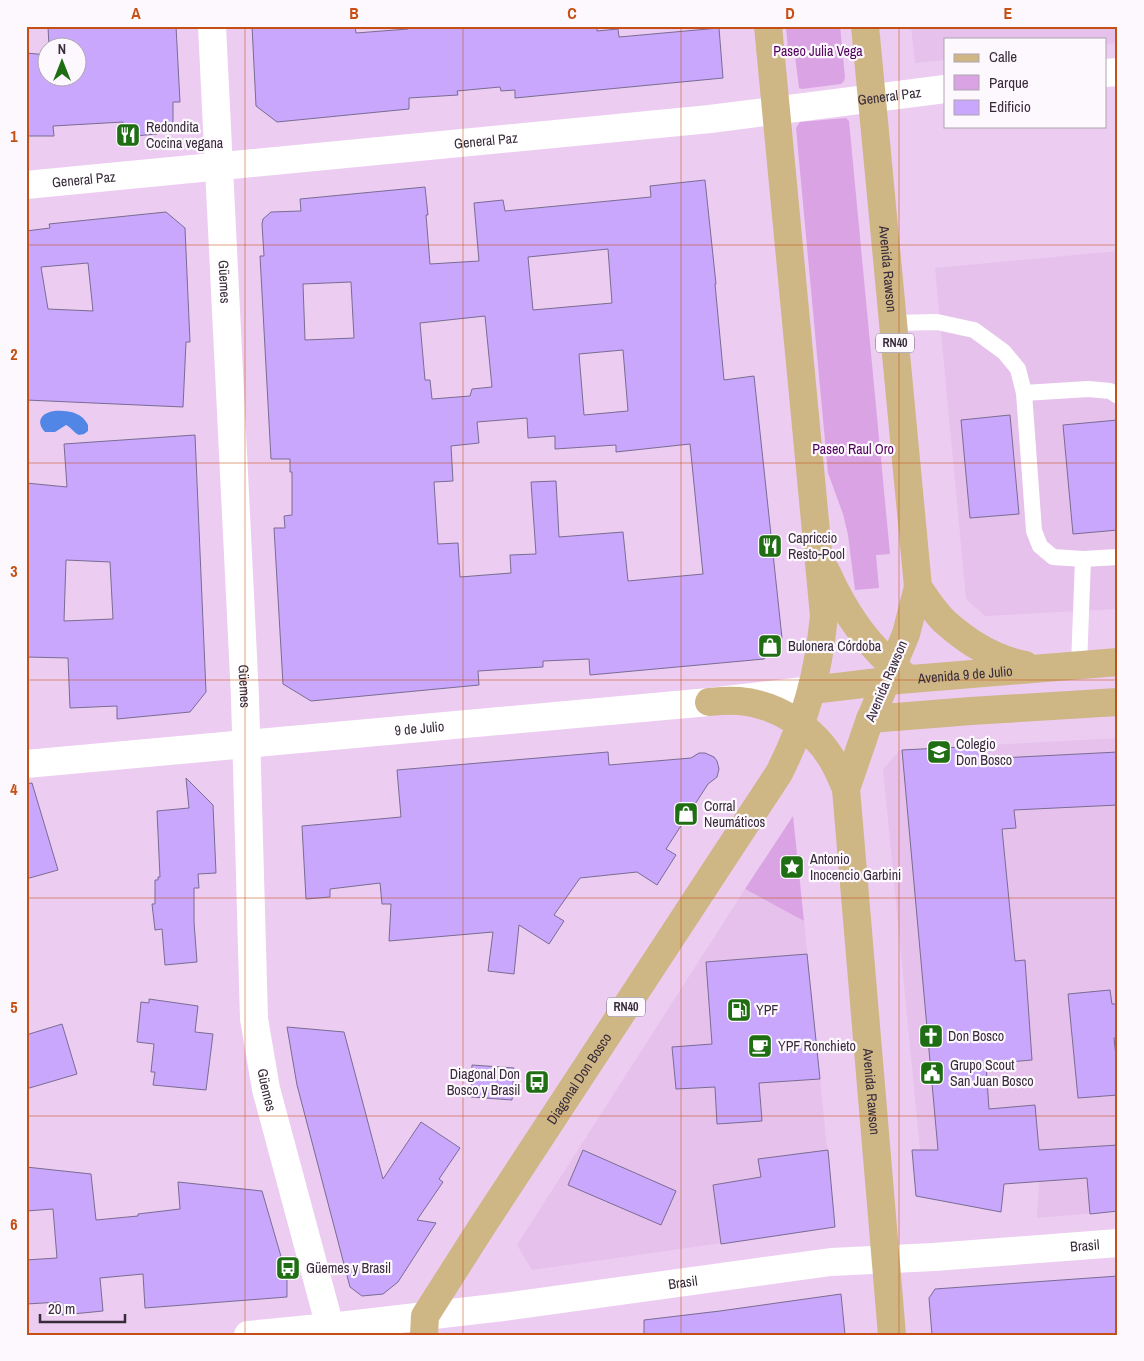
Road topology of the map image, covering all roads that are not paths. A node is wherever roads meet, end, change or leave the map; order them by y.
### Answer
1 (212, 26) edge
2 (768, 26) edge
3 (865, 26) edge
4 (944, 89) edge
5 (872, 98) junction
6 (776, 110) junction
7 (219, 166) junction
8 (26, 185) edge
9 (893, 324) junction
10 (1024, 393) junction
11 (1118, 396) edge
12 (817, 539) junction
13 (1118, 557) edge
14 (1083, 559) junction
15 (918, 587) junction
16 (1118, 662) edge
17 (1079, 665) junction
18 (1039, 668) junction
19 (896, 675) junction
20 (812, 690) junction
21 (709, 702) junction
22 (1118, 702) edge
23 (971, 711) junction
24 (870, 719) junction
25 (801, 725) junction
26 (246, 744) junction
27 (26, 764) edge
28 (846, 789) junction
29 (1118, 1243) edge
30 (886, 1260) junction
31 (421, 1329) edge
32 (335, 1331) edge
33 (248, 1335) edge
34 (892, 1335) edge

1 - 7 street, Güemes
2 - 6 main road, RN40
3 - 5 main road, Avenida Rawson / RN40
4 - 5 street, General Paz
5 - 6 street, General Paz
5 - 9 main road, Avenida Rawson / RN40
6 - 7 street, General Paz
6 - 12 main road, RN40
7 - 8 street, General Paz
7 - 26 street, Güemes
9 - 10 lane
9 - 15 main road, Avenida Rawson / RN40
10 - 11 lane
10 - 14 lane
12 - 19 main road
12 - 20 main road, RN40
13 - 14 lane
14 - 17 lane
15 - 18 main road
15 - 19 main road, Avenida Rawson / RN40
16 - 17 main road, Avenida 9 de Julio
17 - 18 main road, Avenida 9 de Julio
18 - 19 main road, Avenida 9 de Julio
19 - 20 main road, Avenida 9 de Julio
19 - 23 main road
19 - 24 main road, Avenida Rawson / RN40
20 - 21 street, 9 de Julio
20 - 25 main road, Diagonal Don Bosco / RN40
21 - 25 main road
21 - 26 street, 9 de Julio
22 - 23 main road
23 - 24 main road
24 - 28 main road, Avenida Rawson / RN40
25 - 28 main road
25 - 31 main road, Diagonal Don Bosco / RN40
26 - 27 street, 9 de Julio
26 - 32 street, Güemes
28 - 30 main road, Avenida Rawson / RN40
29 - 30 street, Brasil
30 - 31 street, Brasil
30 - 34 main road, Avenida Rawson / RN40
31 - 32 street, Brasil
32 - 33 street, Brasil

